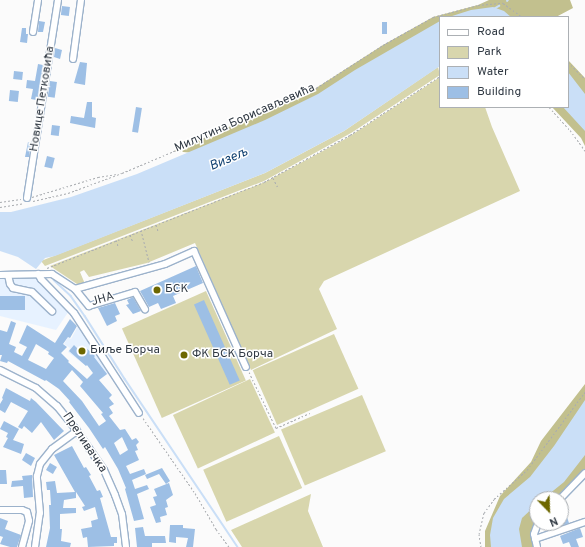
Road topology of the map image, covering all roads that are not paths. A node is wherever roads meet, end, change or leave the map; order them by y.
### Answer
1 (38, 0) edge
2 (58, 0) edge
3 (81, 0) edge
4 (33, 32) dead end
5 (73, 59) dead end
6 (27, 198) road end
7 (40, 273) junction
8 (0, 275) edge
9 (8, 275) junction
10 (74, 290) junction
11 (145, 309) dead end
12 (52, 310) dead end
13 (246, 367) road end
14 (0, 370) edge
15 (139, 412) road end
16 (77, 431) junction
17 (585, 473) edge
18 (568, 491) edge
19 (0, 510) edge
20 (585, 522) edge
21 (535, 531) edge
22 (535, 539) junction
23 (22, 547) edge
24 (35, 547) edge
25 (126, 547) edge
26 (538, 547) edge

1 - 4 street
2 - 6 street, Новице Петковића
3 - 5 street
7 - 9 street, ЈНА
7 - 10 street, ЈНА
7 - 15 street, ЈНА
8 - 9 street, ЈНА
9 - 12 street
10 - 11 street, ЈНА
10 - 13 street
14 - 16 street, Преливачка
16 - 24 street
16 - 25 street, Преливачка
17 - 18 street
19 - 23 street
20 - 22 street
21 - 22 street
22 - 26 street

